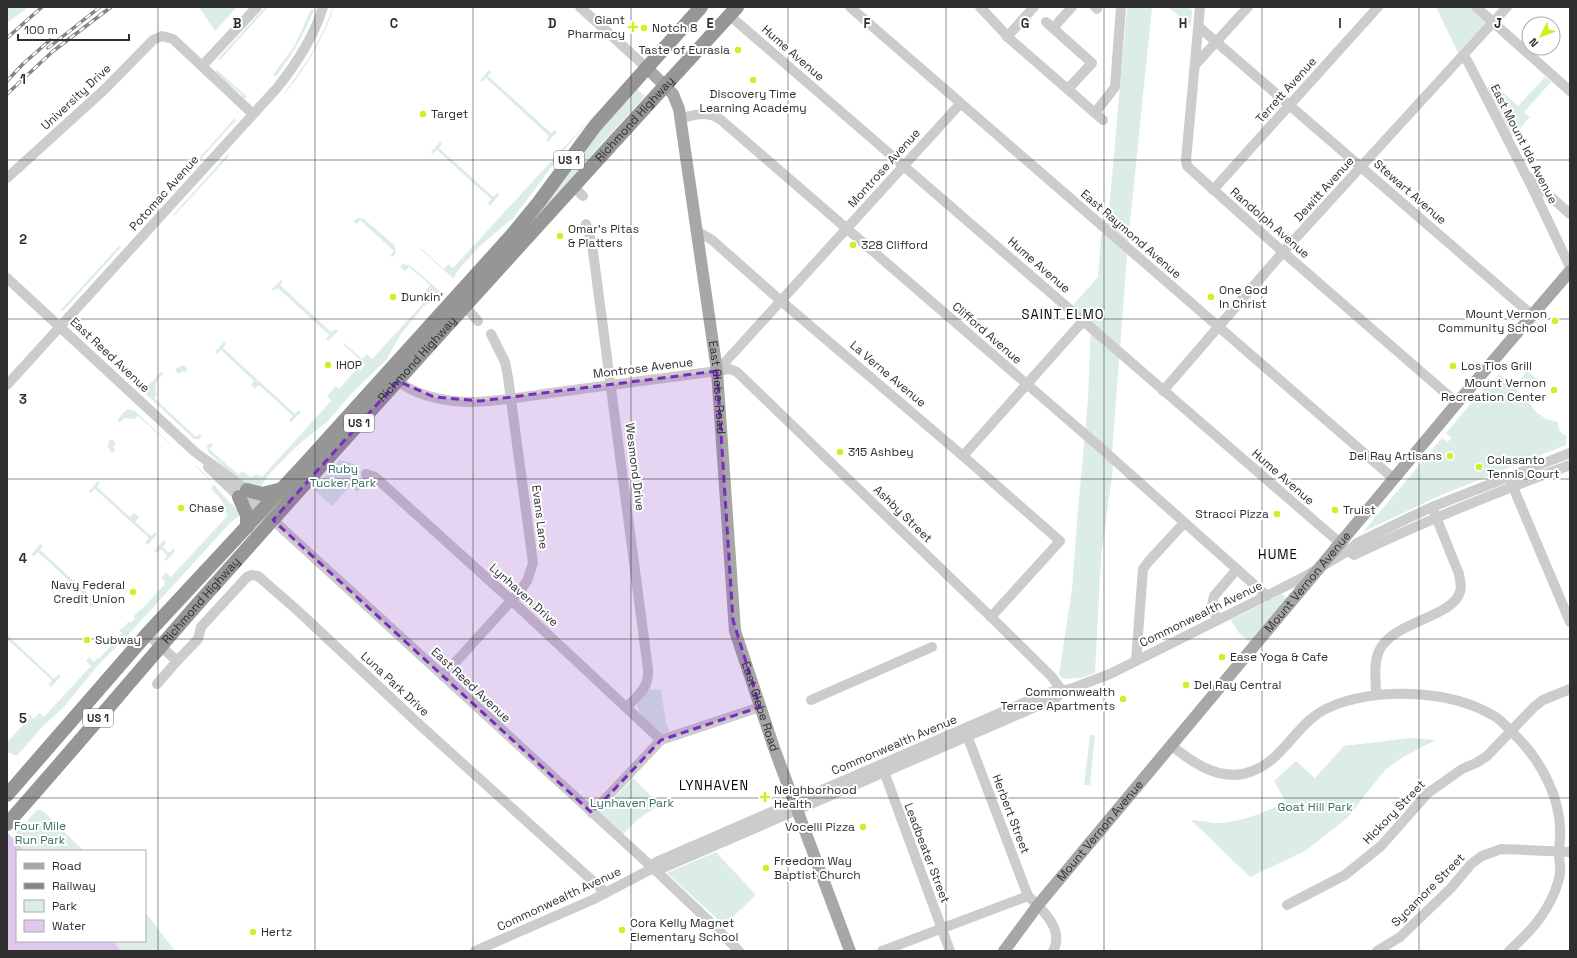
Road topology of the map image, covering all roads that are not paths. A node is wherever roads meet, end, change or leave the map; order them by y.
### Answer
1 (257, 7) edge
2 (324, 7) edge
3 (580, 7) edge
4 (702, 7) edge
5 (850, 7) edge
6 (980, 7) edge
7 (1034, 7) edge
8 (1072, 7) edge
9 (1121, 7) edge
10 (1200, 7) edge
11 (1248, 7) edge
12 (1378, 7) edge
13 (1476, 7) edge
14 (1507, 7) edge
15 (733, 11) edge
16 (1493, 22) junction
17 (1199, 27) junction
18 (1007, 37) junction
19 (1216, 42) junction
20 (1463, 55) junction
21 (1195, 65) junction
22 (202, 66) junction
23 (647, 68) junction
24 (665, 86) junction
25 (1068, 89) junction
26 (1570, 91) edge
27 (960, 104) junction
28 (1289, 105) junction
29 (1095, 113) junction
30 (253, 114) junction
31 (681, 118) junction
32 (1103, 120) dead end
33 (904, 165) junction
34 (1361, 167) junction
35 (1526, 174) junction
36 (7, 178) edge
37 (1212, 190) junction
38 (1570, 214) edge
39 (586, 224) dead end
40 (846, 230) junction
41 (697, 231) junction
42 (1283, 252) junction
43 (1570, 266) edge
44 (1570, 271) edge
45 (7, 278) edge
46 (781, 301) junction
47 (461, 302) junction
48 (1532, 315) junction
49 (478, 321) dead end
50 (1083, 321) junction
51 (60, 326) junction
52 (1218, 327) junction
53 (491, 334) dead end
54 (717, 371) junction
55 (393, 376) junction
56 (1026, 384) junction
57 (7, 385) edge
58 (611, 385) junction
59 (1163, 390) junction
60 (511, 398) junction
61 (1457, 403) junction
62 (1570, 452) edge
63 (963, 456) junction
64 (1570, 465) edge
65 (366, 474) dead end
66 (1508, 476) junction
67 (1394, 479) junction
68 (1513, 486) junction
69 (282, 489) junction
70 (243, 494) junction
71 (1432, 507) junction
72 (263, 516) junction
73 (1436, 518) junction
74 (1184, 523) junction
75 (1398, 523) junction
76 (1402, 532) junction
77 (1344, 547) junction
78 (1237, 569) junction
79 (1318, 569) junction
80 (1267, 596) junction
81 (511, 600) junction
82 (991, 616) junction
83 (1218, 620) junction
84 (1570, 622) edge
85 (147, 634) junction
86 (161, 646) junction
87 (932, 647) dead end
88 (177, 661) junction
89 (1136, 661) junction
90 (443, 676) junction
91 (157, 684) dead end
92 (1570, 689) edge
93 (1062, 691) junction
94 (1376, 694) junction
95 (811, 700) dead end
96 (760, 707) junction
97 (627, 708) junction
98 (1510, 731) junction
99 (966, 732) junction
100 (661, 740) junction
101 (1172, 746) junction
102 (883, 768) junction
103 (7, 795) edge
104 (795, 806) junction
105 (592, 813) junction
106 (7, 824) edge
107 (1558, 851) junction
108 (1570, 852) edge
109 (653, 868) junction
110 (606, 893) junction
111 (1028, 896) junction
112 (1038, 905) junction
113 (1287, 905) dead end
114 (942, 929) junction
115 (475, 951) edge
116 (739, 951) edge
117 (850, 951) edge
118 (882, 951) edge
119 (950, 951) edge
120 (1004, 951) edge
121 (1054, 951) edge
122 (1377, 951) edge
123 (1509, 951) edge

1 - 22 street
2 - 30 street, Potomac Avenue
3 - 23 street, East Glebe Road
4 - 23 highway, Richmond Highway / US 1
5 - 27 street, East Raymond Avenue
6 - 18 street
7 - 18 street
8 - 25 street
9 - 29 street
10 - 17 street, Randolph Avenue
11 - 19 street
12 - 28 street, Terrett Avenue
13 - 16 street
14 - 16 street, Dewitt Avenue
15 - 24 highway, Richmond Highway / US 1
15 - 33 street, Hume Avenue
16 - 20 street, Dewitt Avenue
16 - 26 street
17 - 19 street, Stewart Avenue
17 - 21 street, Randolph Avenue
18 - 25 street
19 - 21 street
19 - 28 street, Stewart Avenue
20 - 34 street, Dewitt Avenue
20 - 35 street, East Mount Ida Avenue
21 - 37 street, Randolph Avenue
22 - 30 street
22 - 36 street, University Drive
23 - 24 main road, East Glebe Road
23 - 47 highway, Richmond Highway / US 1
24 - 31 main road, East Glebe Road
24 - 47 highway, Richmond Highway / US 1
25 - 29 street
27 - 33 street, Montrose Avenue
27 - 52 street, East Raymond Avenue
28 - 34 street, Stewart Avenue
28 - 37 street, Terrett Avenue
29 - 32 street
30 - 51 street, Potomac Avenue
31 - 40 street, Clifford Avenue
31 - 41 main road, East Glebe Road
33 - 40 street, Montrose Avenue
33 - 50 street, Hume Avenue
34 - 42 street, Dewitt Avenue
34 - 48 street, Stewart Avenue
35 - 38 street
35 - 43 street, East Mount Ida Avenue
37 - 42 street, Randolph Avenue
39 - 58 street, Wesmond Drive
40 - 46 street, Montrose Avenue
40 - 56 street, Clifford Avenue
41 - 46 street, La Verne Avenue
41 - 54 main road, East Glebe Road
42 - 52 street, Dewitt Avenue
42 - 61 street, Randolph Avenue
44 - 48 main road, Mount Vernon Avenue
45 - 51 street, East Reed Avenue
46 - 54 street, Montrose Avenue
46 - 63 street, La Verne Avenue
47 - 49 street
47 - 55 highway, Richmond Highway / US 1
48 - 61 main road, Mount Vernon Avenue
50 - 56 street
50 - 59 street, Hume Avenue
51 - 57 street, Potomac Avenue
51 - 70 street, East Reed Avenue
52 - 59 street, Dewitt Avenue
52 - 67 street, East Raymond Avenue
53 - 60 street, Evans Lane
54 - 58 street, Montrose Avenue
54 - 82 street, Ashby Street
54 - 96 main road, East Glebe Road
55 - 60 street, Montrose Avenue
55 - 69 highway, Richmond Highway / US 1
55 - 72 highway, Richmond Highway / US 1
56 - 63 street
56 - 74 street, Clifford Avenue
58 - 60 street, Montrose Avenue
58 - 97 street, Wesmond Drive
59 - 77 street, Hume Avenue
60 - 81 street, Evans Lane
61 - 67 main road, Mount Vernon Avenue
62 - 66 street
63 - 82 street, La Verne Avenue
64 - 68 street
65 - 81 street, Lynhaven Drive
66 - 68 street
66 - 71 street
67 - 77 main road, Mount Vernon Avenue
68 - 73 street
68 - 84 street
69 - 70 highway
69 - 72 highway, Richmond Highway / US 1
70 - 72 street, East Reed Avenue
70 - 72 highway
71 - 73 street
71 - 75 street
72 - 85 highway, Richmond Highway / US 1
72 - 86 highway, Richmond Highway / US 1
72 - 90 street, East Reed Avenue
73 - 76 street
73 - 94 street
74 - 78 street, Clifford Avenue
74 - 89 street
75 - 76 street
75 - 77 street
76 - 77 street
77 - 79 main road, Mount Vernon Avenue
78 - 80 street, Clifford Avenue
78 - 83 street
79 - 80 street, Commonwealth Avenue
79 - 101 main road, Mount Vernon Avenue
80 - 83 street, Commonwealth Avenue
81 - 90 street, Evans Lane
81 - 97 street, Lynhaven Drive
82 - 93 street, Ashby Street
83 - 89 street, Commonwealth Avenue
85 - 86 street
85 - 103 highway, Richmond Highway / US 1
86 - 88 street
86 - 106 highway, Richmond Highway / US 1
87 - 95 street
88 - 91 street, Luna Park Drive
88 - 110 street, Luna Park Drive
89 - 93 street, Commonwealth Avenue
90 - 105 street, East Reed Avenue
92 - 98 street, Hickory Street
93 - 99 street, Commonwealth Avenue
94 - 98 street
94 - 101 street
96 - 100 street
96 - 104 main road, East Glebe Road
97 - 100 street, Lynhaven Drive
98 - 107 street
98 - 113 street, Hickory Street
99 - 102 street, Commonwealth Avenue
99 - 111 street, Herbert Street
100 - 105 street
101 - 112 main road, Mount Vernon Avenue
102 - 104 street, Commonwealth Avenue
102 - 114 street, Leadbeater Street
104 - 109 street, Commonwealth Avenue
104 - 117 main road, East Glebe Road
105 - 109 street, East Reed Avenue
107 - 108 street, Sycamore Street
107 - 122 street, Sycamore Street
107 - 123 street
109 - 110 street, Commonwealth Avenue
109 - 116 street, East Reed Avenue
110 - 115 street, Commonwealth Avenue
111 - 112 street, Herbert Street
111 - 114 street
112 - 120 main road, Mount Vernon Avenue
112 - 121 street, Herbert Street
114 - 118 street
114 - 119 street, Leadbeater Street

